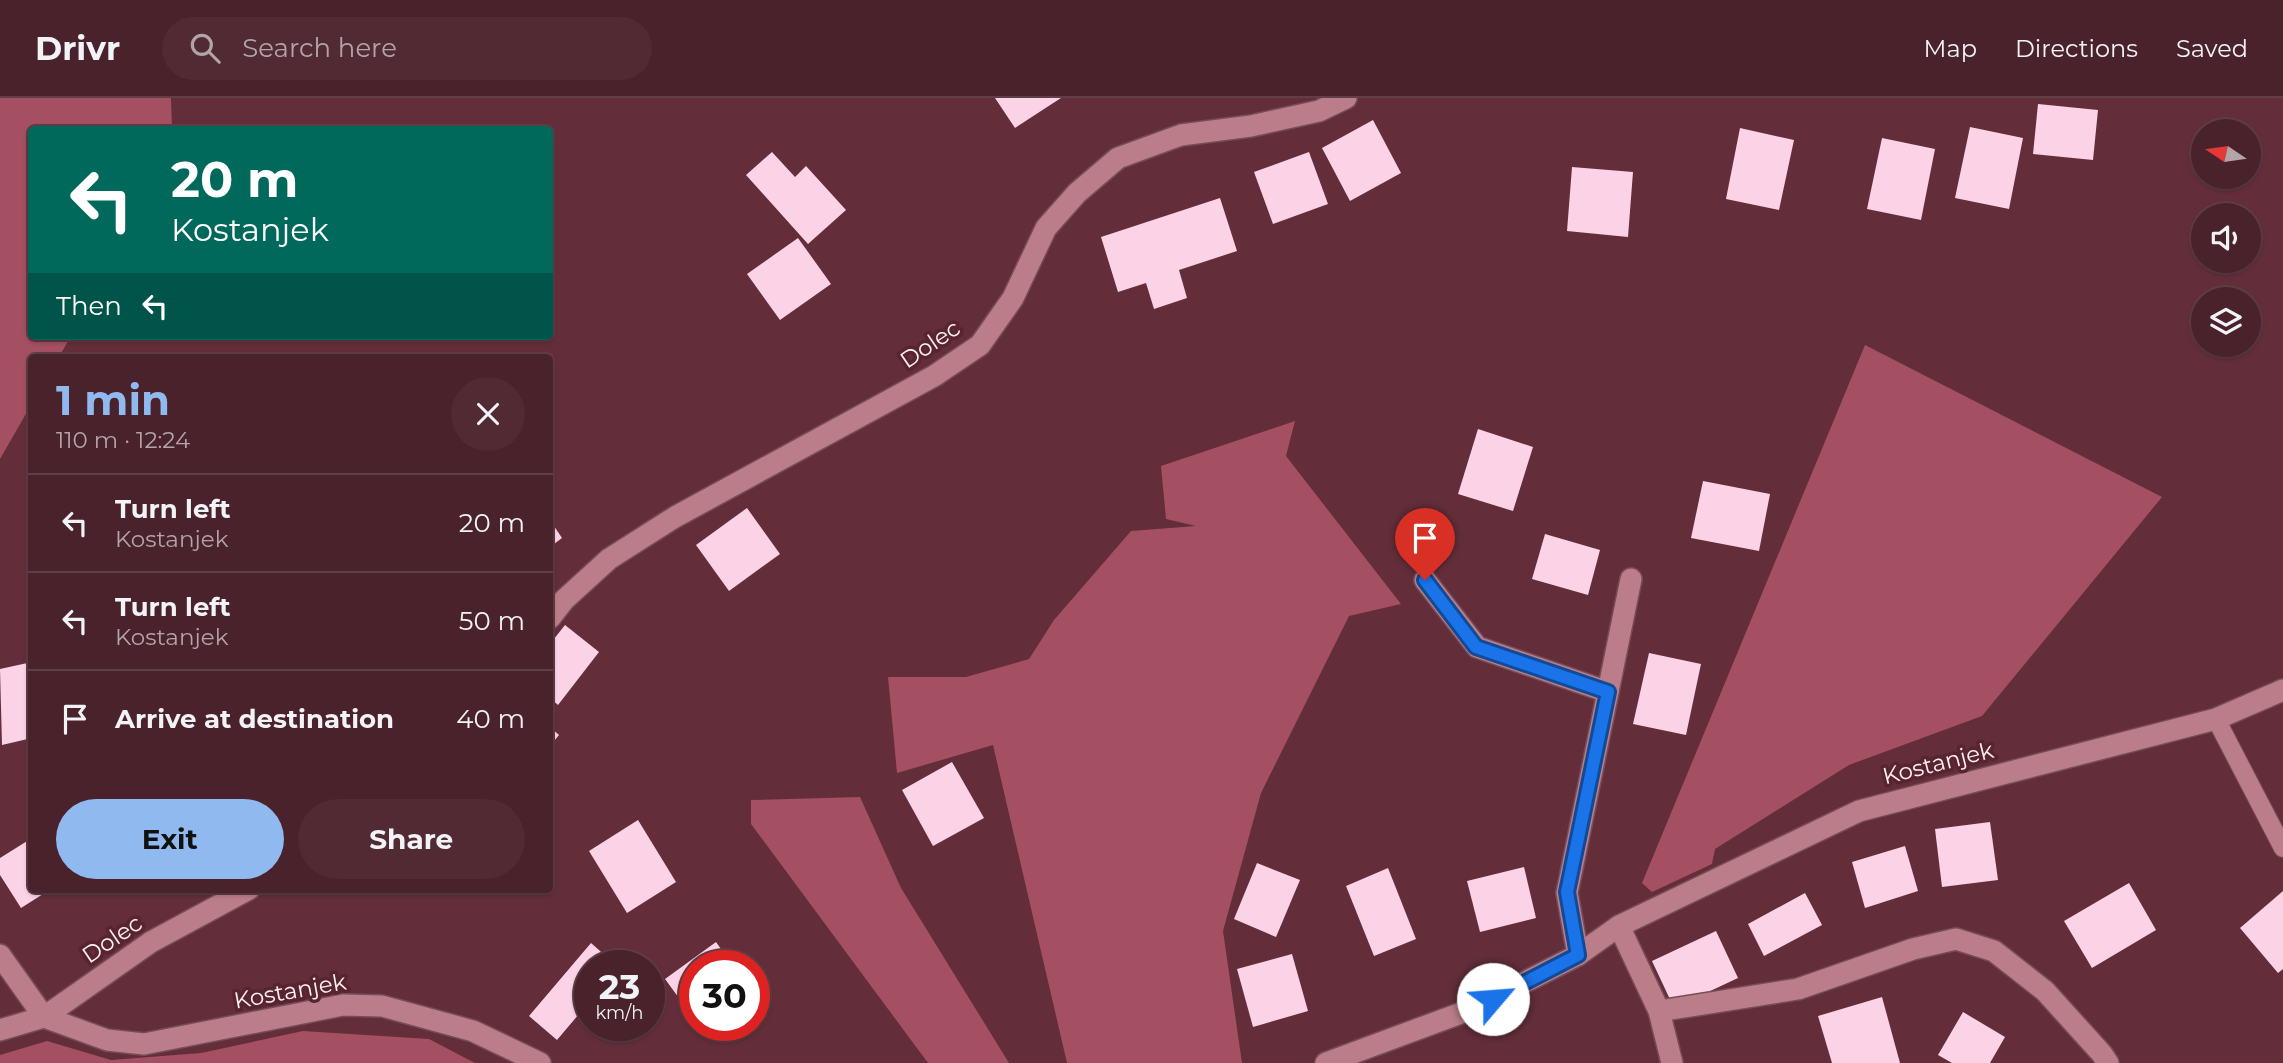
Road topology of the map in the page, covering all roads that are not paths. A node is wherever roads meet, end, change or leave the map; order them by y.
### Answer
1 (1346, 98) edge
2 (1631, 579) dead end
3 (1425, 580) dead end
4 (553, 614) edge
5 (2283, 690) edge
6 (1608, 692) junction
7 (2216, 719) junction
8 (2283, 848) edge
9 (242, 893) edge
10 (1619, 926) junction
11 (1578, 955) junction
12 (0, 956) edge
13 (1659, 1011) junction
14 (44, 1017) junction
15 (0, 1030) edge
16 (540, 1063) edge
17 (1326, 1063) edge
18 (1672, 1063) edge
19 (2108, 1063) edge

1 - 4 street, Dolec
2 - 6 street
3 - 6 street
5 - 7 street, Kostanjek
6 - 11 street
7 - 8 lane
7 - 10 street, Kostanjek
9 - 14 street, Dolec
10 - 11 street, Kostanjek
10 - 13 street
11 - 17 street, Kostanjek
12 - 14 street
13 - 18 street
13 - 19 street
14 - 15 street, Dolec
14 - 16 street, Kostanjek

